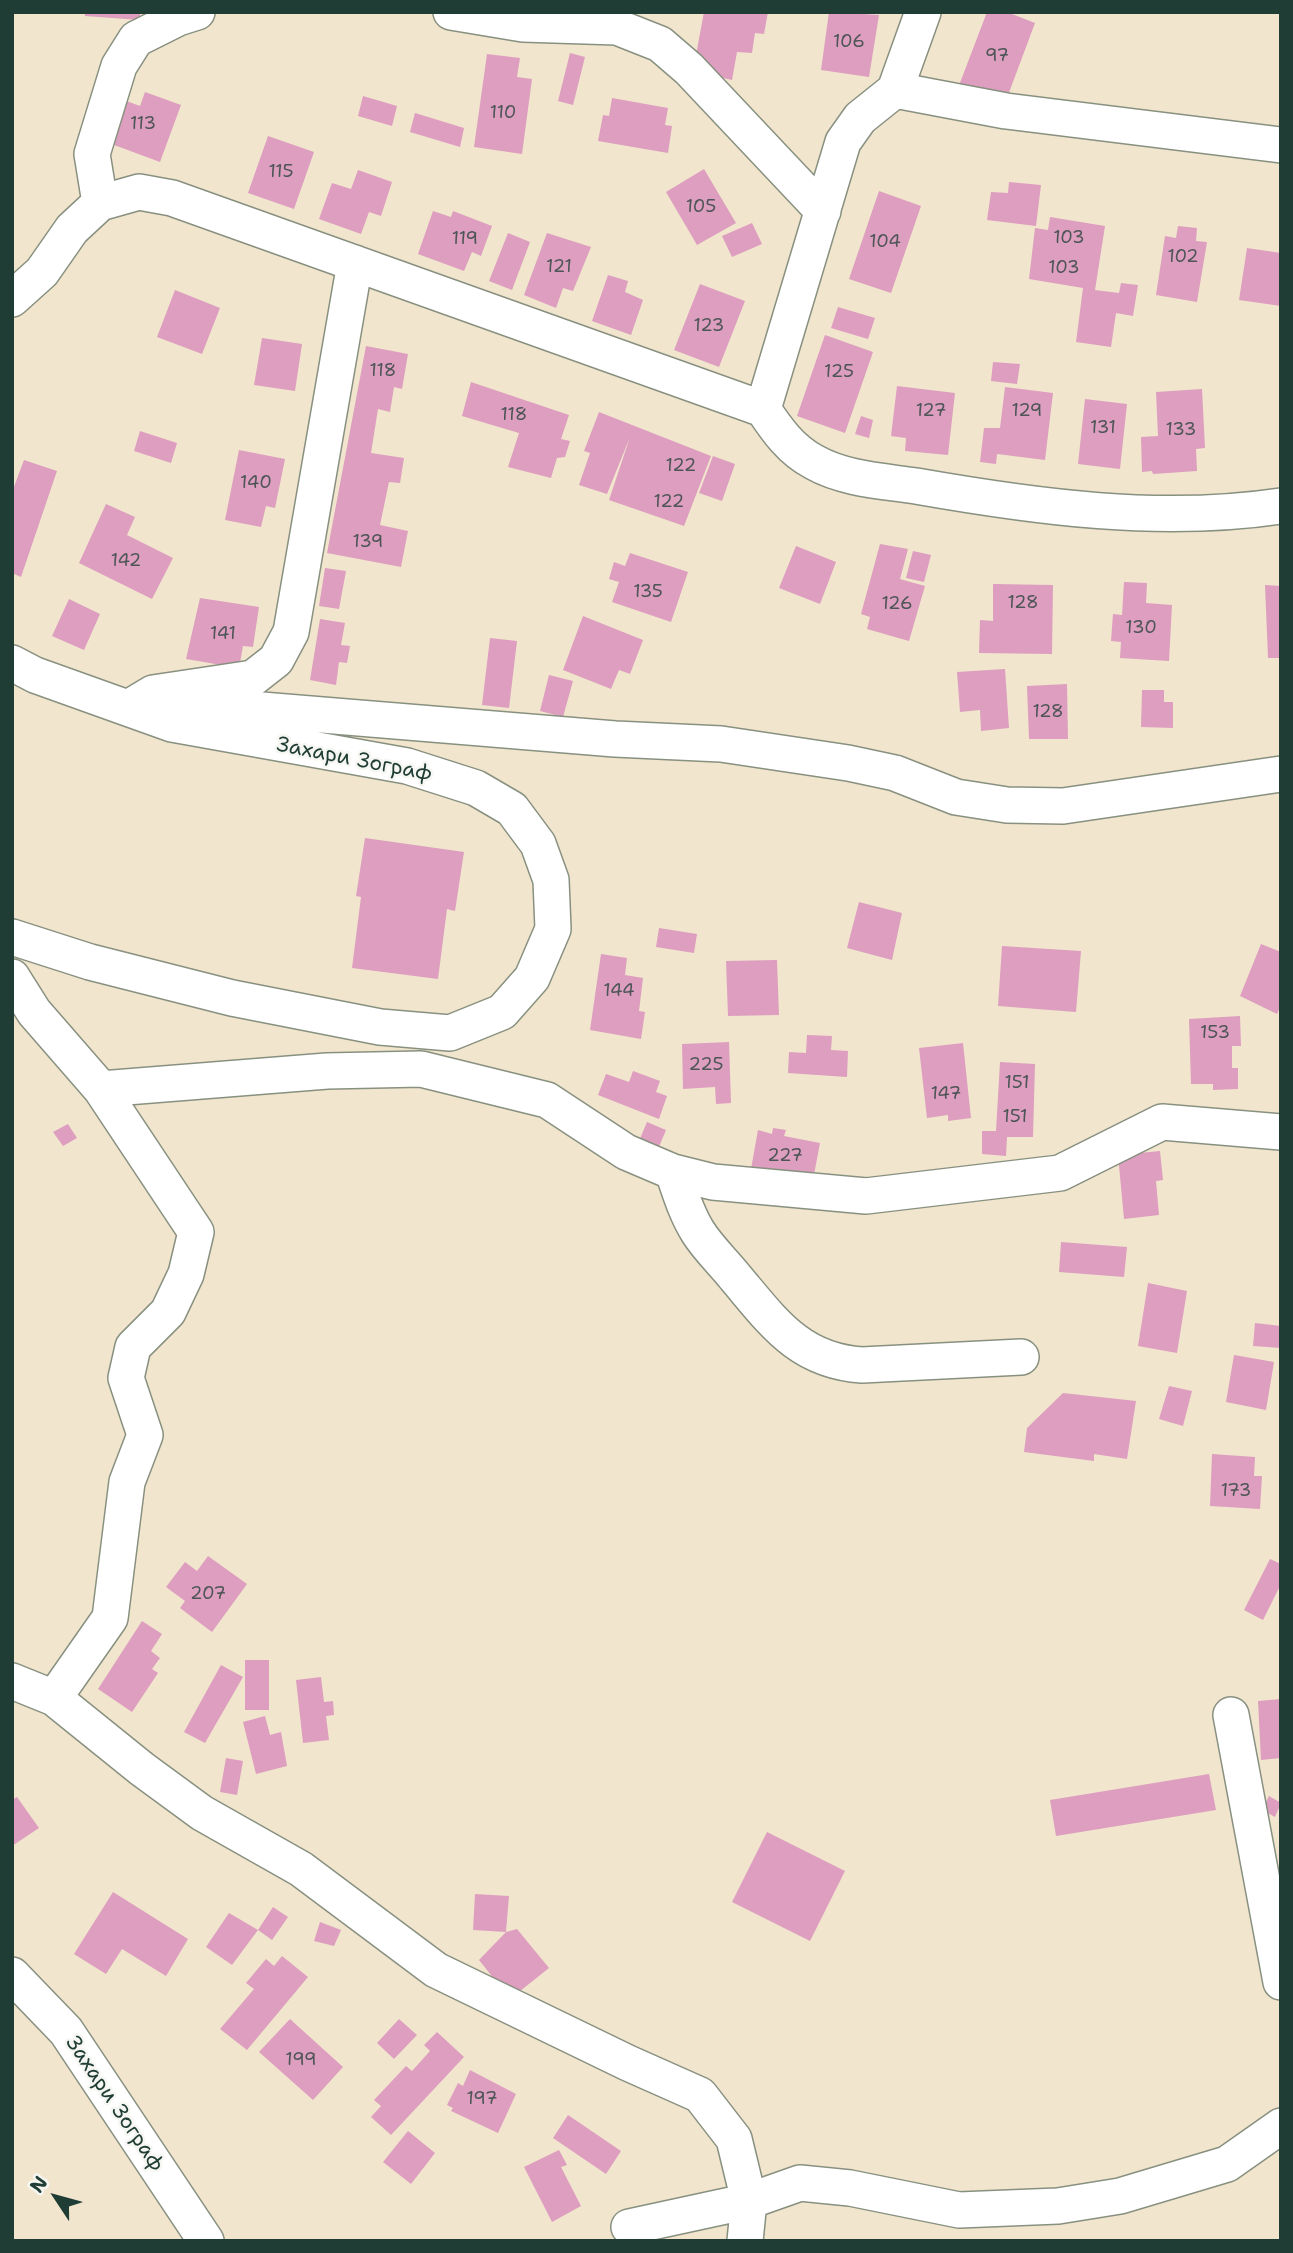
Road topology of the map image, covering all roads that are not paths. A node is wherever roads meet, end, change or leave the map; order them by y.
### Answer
1 (197, 12) edge
2 (451, 12) edge
3 (923, 12) edge
4 (895, 90) junction
5 (1281, 145) edge
6 (100, 203) junction
7 (822, 211) junction
8 (355, 263) junction
9 (12, 299) edge
10 (763, 410) junction
11 (1281, 506) edge
12 (12, 663) edge
13 (128, 708) junction
14 (172, 724) junction
15 (1281, 774) edge
16 (12, 937) edge
17 (12, 977) edge
18 (102, 1089) junction
19 (1281, 1132) edge
20 (673, 1172) junction
21 (1021, 1357) dead end
22 (12, 1681) edge
23 (54, 1698) junction
24 (1231, 1715) dead end
25 (12, 1975) edge
26 (1281, 1982) edge
27 (1281, 2126) edge
28 (749, 2201) junction
29 (630, 2236) edge
30 (206, 2241) edge
31 (745, 2241) edge

1 - 6 street
2 - 7 street
3 - 4 street
4 - 5 street
4 - 7 street
6 - 8 street
6 - 9 street
7 - 10 street
8 - 10 street
8 - 13 street
10 - 11 street
12 - 13 street, Захари Зограф
13 - 14 street, Захари Зограф
14 - 15 street
14 - 16 street, Захари Зограф
17 - 18 street
18 - 20 street
18 - 23 street
19 - 20 street
20 - 21 street
22 - 23 street
23 - 28 street
24 - 26 street
25 - 30 street, Захари Зограф
27 - 28 street
28 - 29 street
28 - 31 street

